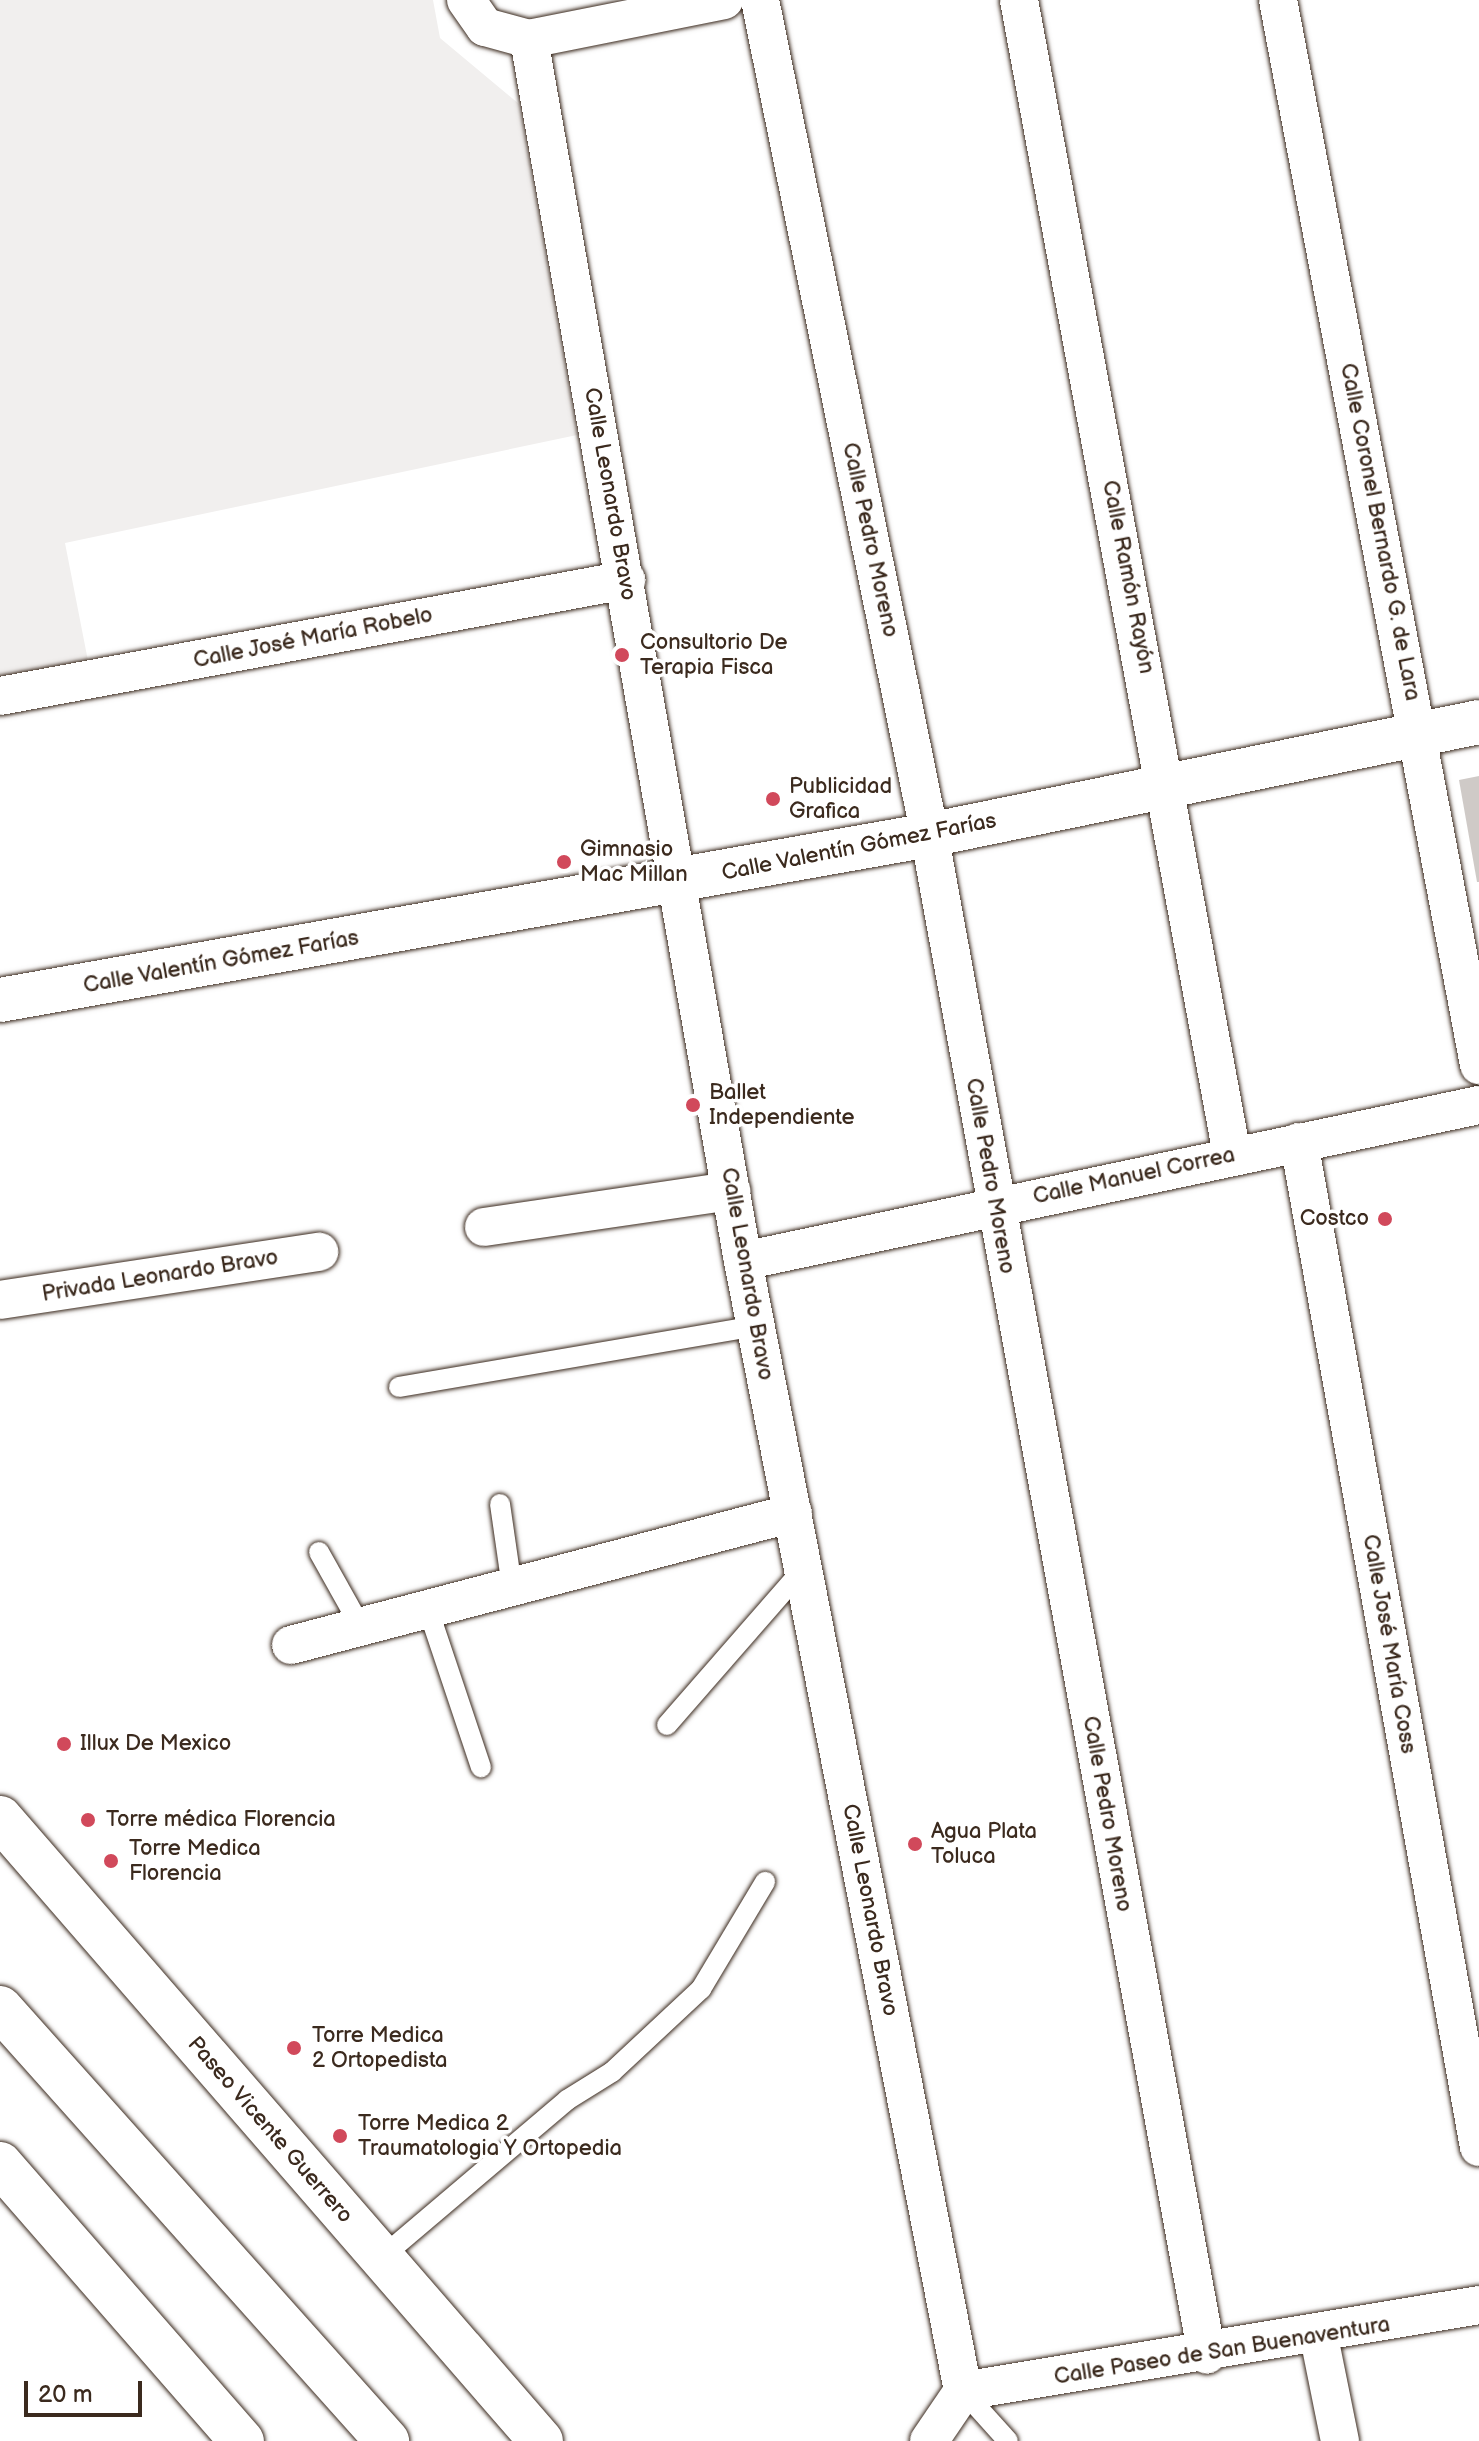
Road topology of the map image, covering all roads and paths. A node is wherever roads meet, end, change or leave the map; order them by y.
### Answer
1 (466, 0) edge
2 (724, 0) edge
3 (760, 0) edge
4 (1019, 0) edge
5 (1278, 0) edge
6 (529, 39) junction
7 (626, 580) junction
8 (0, 696) edge
9 (1479, 722) edge
10 (1418, 733) junction
11 (1168, 788) junction
12 (929, 835) junction
13 (681, 881) junction
14 (0, 1000) edge
15 (1479, 1065) edge
16 (1479, 1105) edge
17 (1299, 1142) junction
18 (1232, 1155) junction
19 (731, 1191) junction
20 (995, 1205) junction
21 (484, 1227) dead end
22 (319, 1252) dead end
23 (743, 1261) junction
24 (0, 1300) edge
25 (756, 1326) junction
26 (399, 1387) dead end
27 (500, 1504) dead end
28 (793, 1513) junction
29 (319, 1552) dead end
30 (803, 1569) junction
31 (512, 1587) junction
32 (428, 1609) junction
33 (361, 1627) junction
34 (291, 1645) dead end
35 (667, 1725) dead end
36 (481, 1767) dead end
37 (0, 1818) edge
38 (765, 1882) dead end
39 (0, 2008) edge
40 (1479, 2147) edge
41 (0, 2164) edge
42 (381, 2258) junction
43 (1479, 2305) edge
44 (1319, 2337) junction
45 (1207, 2355) junction
46 (963, 2391) junction
47 (242, 2441) edge
48 (387, 2441) edge
49 (541, 2441) edge
50 (929, 2441) edge
51 (1008, 2441) edge
52 (1340, 2441) edge

1 - 6 street
2 - 6 street
3 - 12 street, Calle Pedro Moreno
4 - 11 street, Calle Ramón Rayón
5 - 10 street, Calle Coronel Bernardo G. de Lara
6 - 7 street, Calle Leonardo Bravo
7 - 8 street, Calle José María Robelo
7 - 13 street, Calle Leonardo Bravo
9 - 10 main road, Calle Valentín Gómez Farías
10 - 11 main road, Calle Valentín Gómez Farías
10 - 15 street, Calle Coronel Bernardo G. de Lara
11 - 12 main road, Calle Valentín Gómez Farías
11 - 18 street, Calle Ramón Rayón
12 - 13 main road, Calle Valentín Gómez Farías
12 - 20 street, Calle Pedro Moreno
13 - 14 main road, Calle Valentín Gómez Farías
13 - 19 street, Calle Leonardo Bravo
16 - 17 street, Calle Manuel Correa
17 - 18 street, Calle Manuel Correa
17 - 40 street, Calle José María Coss
18 - 20 street, Calle Manuel Correa
19 - 21 street
19 - 23 street, Calle Leonardo Bravo
20 - 23 street, Calle Manuel Correa
20 - 45 street, Calle Pedro Moreno
22 - 24 street, Privada Leonardo Bravo
23 - 25 street, Calle Leonardo Bravo
25 - 26 lane
25 - 28 street, Calle Leonardo Bravo
27 - 31 lane
28 - 30 street, Calle Leonardo Bravo
28 - 31 street
29 - 33 lane
30 - 35 lane
30 - 46 street, Calle Leonardo Bravo
31 - 32 street
32 - 33 street
32 - 36 lane
33 - 34 street
37 - 42 main road, Paseo Vicente Guerrero
38 - 42 lane
39 - 48 main road
41 - 47 main road
42 - 49 main road, Paseo Vicente Guerrero
43 - 44 street, Calle Paseo de San Buenaventura
44 - 45 street, Calle Paseo de San Buenaventura
44 - 52 street
45 - 46 street, Calle Paseo de San Buenaventura
46 - 50 street
46 - 51 lane

